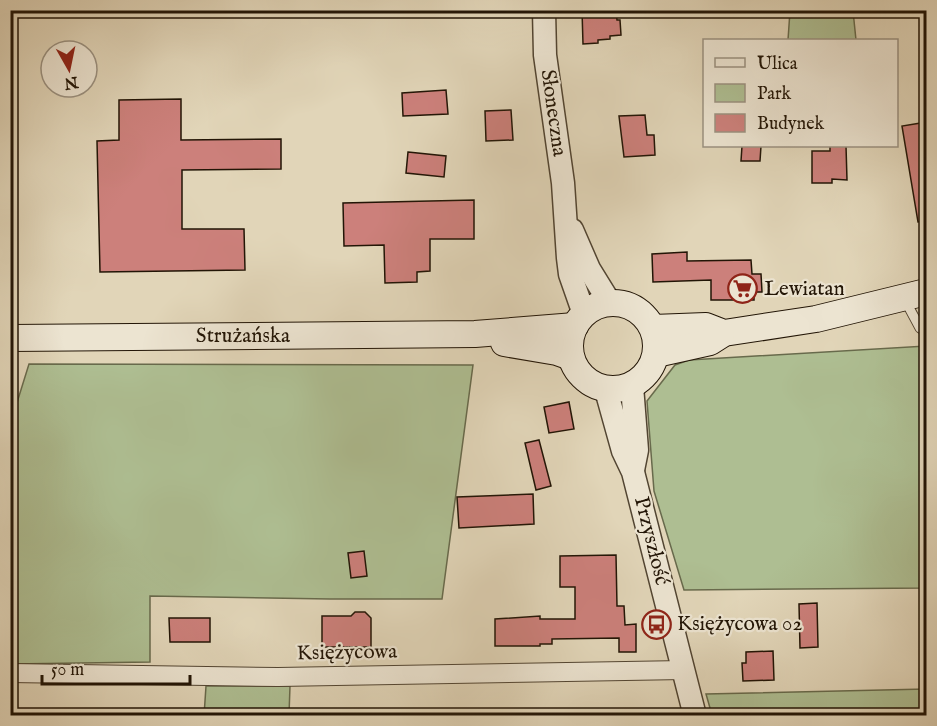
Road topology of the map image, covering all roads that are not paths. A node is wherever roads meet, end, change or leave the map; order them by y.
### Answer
1 (544, 10) edge
2 (10, 109) edge
3 (10, 183) edge
4 (566, 215) junction
5 (916, 295) edge
6 (610, 303) junction
7 (579, 320) junction
8 (653, 328) junction
9 (927, 332) edge
10 (724, 333) junction
11 (475, 334) junction
12 (10, 338) edge
13 (656, 354) junction
14 (571, 357) junction
15 (632, 386) junction
16 (606, 390) junction
17 (633, 472) junction
18 (684, 670) junction
19 (10, 674) edge
20 (695, 716) edge

1 - 4 street, Słoneczna
2 - 3 lane
4 - 6 street, Słoneczna
4 - 7 street, Słoneczna
5 - 9 lane
5 - 10 main road
6 - 7 main road
6 - 8 main road
7 - 11 main road, Strużańska
7 - 14 main road
8 - 10 main road
8 - 13 main road
10 - 13 main road
11 - 12 main road, Strużańska
11 - 14 main road, Strużańska
13 - 15 main road
14 - 16 main road
15 - 16 main road
15 - 17 street, Przyszłość
16 - 17 street, Przyszłość
17 - 18 street, Przyszłość
18 - 19 street, Księżycowa
18 - 20 street, Przyszłość

